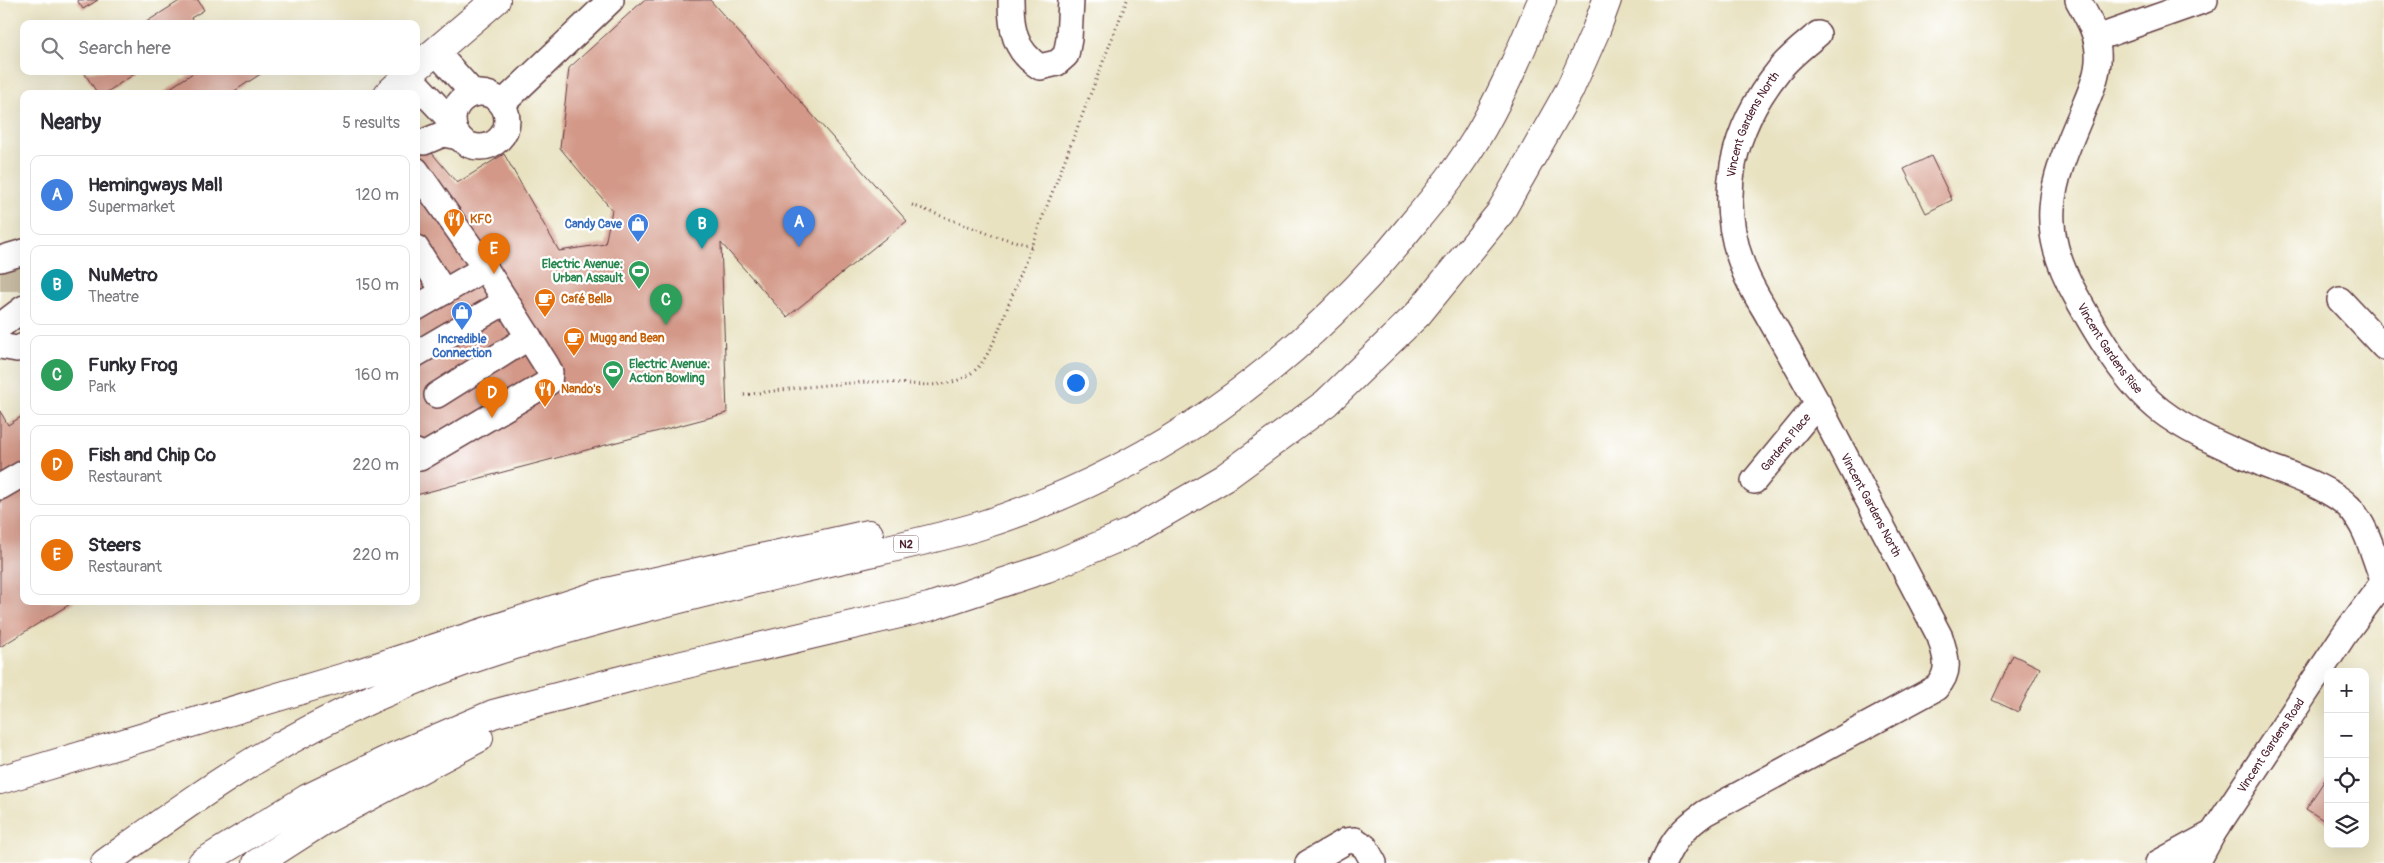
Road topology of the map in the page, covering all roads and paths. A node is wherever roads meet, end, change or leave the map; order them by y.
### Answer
1 (496, 0) edge
2 (611, 0) edge
3 (1011, 0) edge
4 (1071, 0) edge
5 (1127, 0) edge
6 (1542, 0) edge
7 (1607, 0) edge
8 (2078, 0) edge
9 (2205, 0) edge
10 (1818, 34) dead end
11 (2097, 38) junction
12 (420, 65) edge
13 (420, 68) edge
14 (420, 70) edge
15 (409, 75) edge
16 (392, 90) edge
17 (474, 94) junction
18 (502, 104) junction
19 (456, 130) junction
20 (424, 142) dead end
21 (420, 176) edge
22 (912, 205) dead end
23 (1032, 246) junction
24 (20, 253) edge
25 (420, 254) edge
26 (0, 259) edge
27 (484, 268) junction
28 (444, 292) junction
29 (2340, 300) dead end
30 (505, 302) junction
31 (420, 306) edge
32 (20, 311) edge
33 (0, 326) edge
34 (20, 328) edge
35 (529, 337) junction
36 (0, 339) edge
37 (0, 346) edge
38 (20, 348) edge
39 (2384, 348) edge
40 (420, 352) edge
41 (437, 394) dead end
42 (744, 395) dead end
43 (1818, 403) junction
44 (420, 454) edge
45 (1118, 470) junction
46 (1754, 481) dead end
47 (2384, 582) edge
48 (636, 676) junction
49 (0, 780) edge
50 (2213, 833) junction
51 (105, 863) edge
52 (202, 863) edge
53 (257, 863) edge
54 (1308, 863) edge
55 (1374, 863) edge
56 (1663, 863) edge
57 (2158, 863) edge
58 (2197, 863) edge

1 - 12 main road
2 - 18 street
3 - 4 street
5 - 23 path
6 - 45 main road, N2
7 - 48 main road
8 - 11 street, Vincent Gardens Rise
9 - 11 street
10 - 43 street, Vincent Gardens North
11 - 47 street, Vincent Gardens Rise
13 - 17 street
14 - 19 street
15 - 16 main road
17 - 18 street
17 - 19 street
18 - 19 street
19 - 20 street
21 - 27 street
22 - 23 path
23 - 42 path
24 - 26 street
25 - 28 street
27 - 28 street
27 - 30 street
28 - 31 street
29 - 39 street
30 - 35 street
30 - 40 street
32 - 33 street
34 - 36 street
35 - 41 street
35 - 44 street
37 - 38 street
43 - 46 street, Gardens Place
43 - 56 street, Vincent Gardens North
45 - 49 main road
45 - 51 main road, N2
47 - 50 street, Vincent Gardens Road
48 - 52 main road
48 - 53 main road
50 - 57 street
50 - 58 street, Vincent Gardens Road
54 - 55 street

